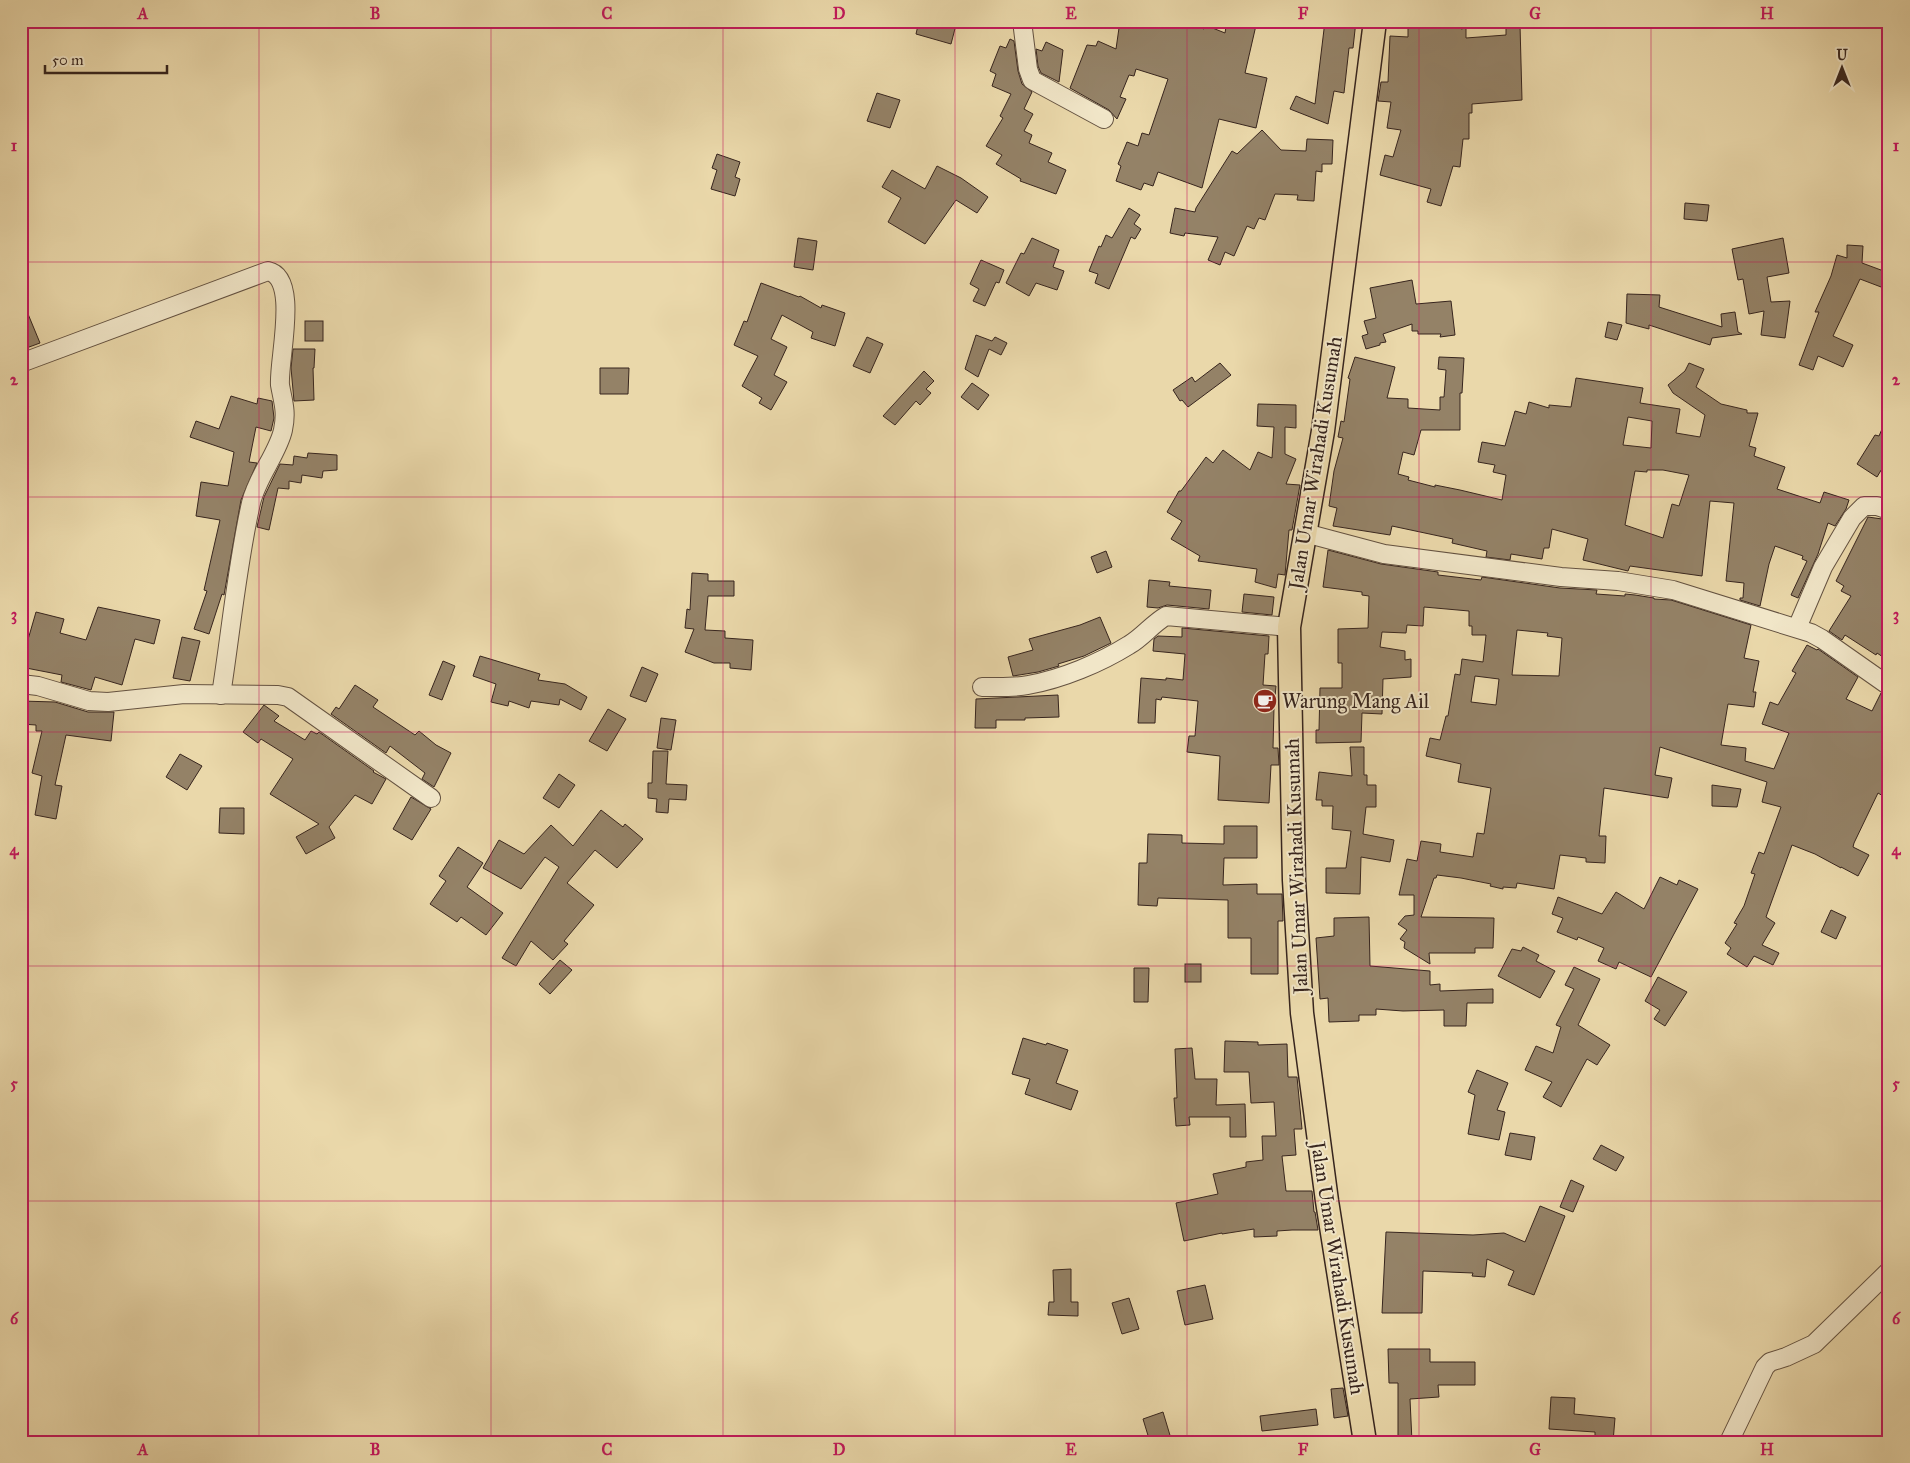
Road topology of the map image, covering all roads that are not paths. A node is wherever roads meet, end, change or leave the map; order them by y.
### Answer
1 (1022, 21) edge
2 (1375, 21) edge
3 (1104, 119) dead end
4 (21, 363) edge
5 (1889, 510) edge
6 (1305, 534) junction
7 (1289, 627) junction
8 (1797, 628) junction
9 (21, 684) edge
10 (1889, 686) edge
11 (982, 687) dead end
12 (221, 695) junction
13 (431, 798) dead end
14 (1889, 1271) edge
15 (1365, 1442) edge
16 (1729, 1442) edge

1 - 3 street
2 - 6 main road, Jalan Umar Wirahadi Kusumah
4 - 12 street
5 - 8 street
6 - 7 main road, Jalan Umar Wirahadi Kusumah
6 - 8 street
7 - 11 street
7 - 15 main road, Jalan Umar Wirahadi Kusumah
8 - 10 street
9 - 12 street
12 - 13 street
14 - 16 street

